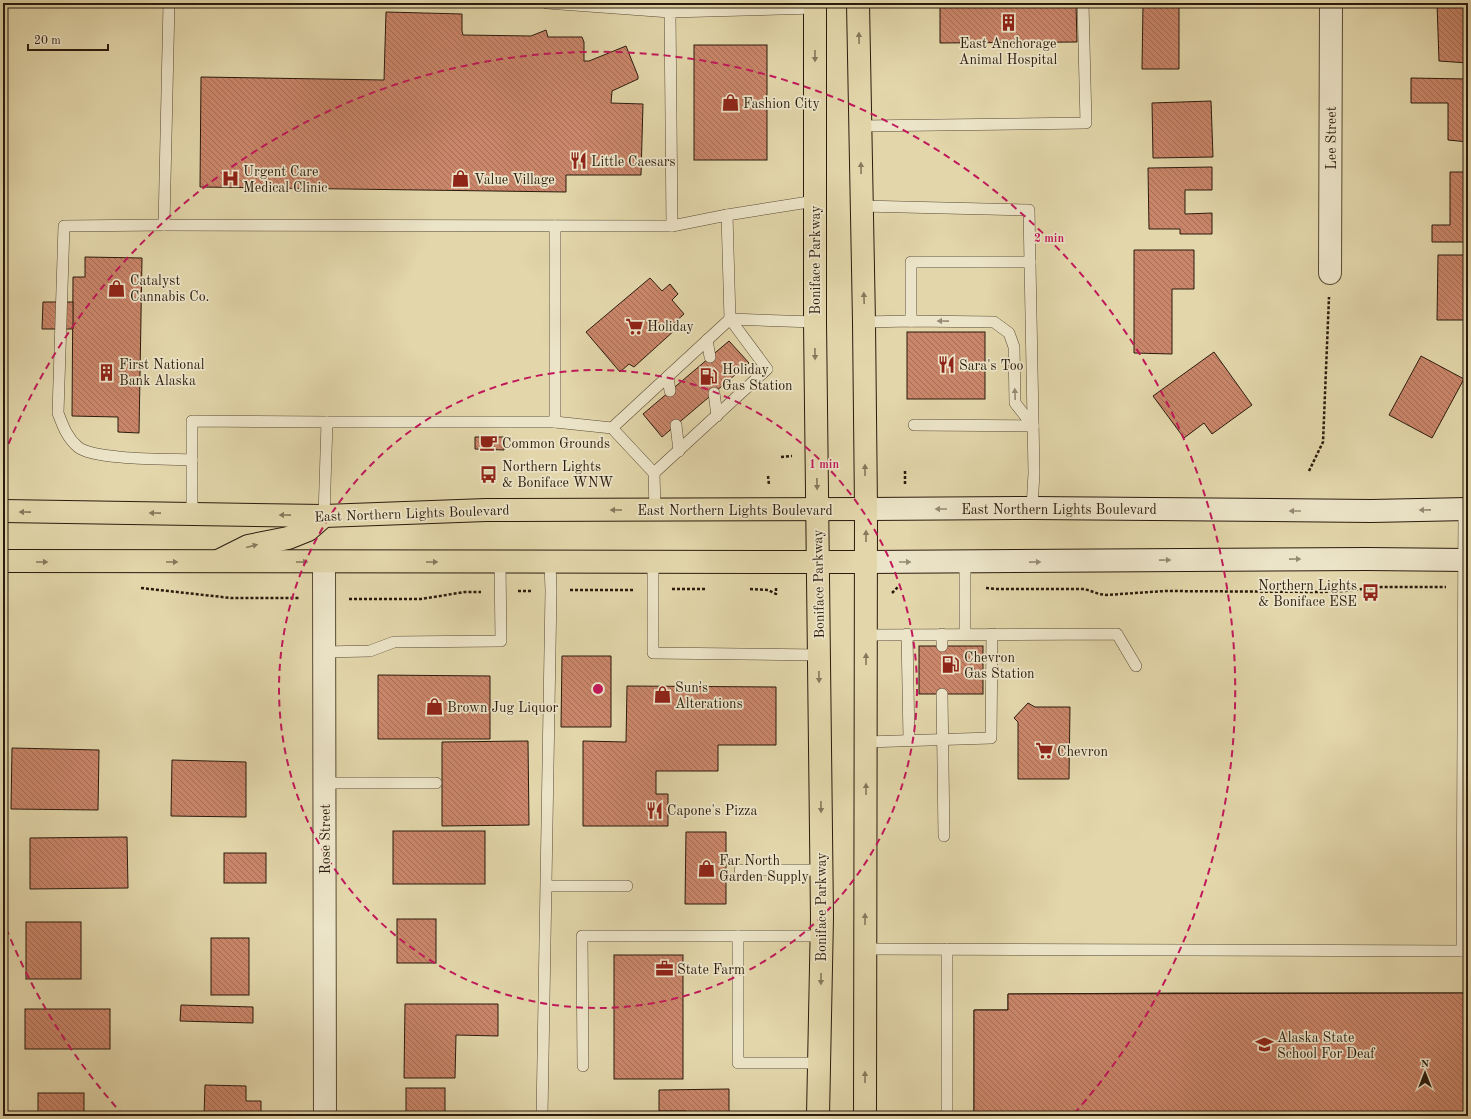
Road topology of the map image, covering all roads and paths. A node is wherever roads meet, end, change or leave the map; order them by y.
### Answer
1 (169, 3) edge
2 (548, 3) edge
3 (858, 3) edge
4 (1083, 3) edge
5 (1331, 3) edge
6 (815, 6) edge
7 (670, 12) junction
8 (860, 126) junction
9 (816, 201) junction
10 (861, 206) junction
11 (727, 215) junction
12 (164, 225) junction
13 (555, 226) junction
14 (672, 226) junction
15 (1030, 262) junction
16 (1330, 273) joint
17 (730, 319) junction
18 (912, 321) junction
19 (815, 322) junction
20 (864, 322) junction
21 (707, 340) junction
22 (710, 358) dead end
23 (668, 377) junction
24 (670, 391) dead end
25 (714, 393) dead end
26 (717, 416) junction
27 (327, 422) junction
28 (555, 422) junction
29 (676, 424) dead end
30 (914, 424) dead end
31 (1033, 426) junction
32 (612, 428) junction
33 (679, 451) junction
34 (192, 460) junction
35 (1309, 471) dead end
36 (654, 473) junction
37 (1032, 508) junction
38 (817, 509) junction
39 (866, 509) junction
40 (1466, 509) edge
41 (655, 510) junction
42 (3, 511) edge
43 (192, 514) junction
44 (324, 516) junction
45 (1466, 560) edge
46 (3, 562) edge
47 (216, 562) junction
48 (324, 562) junction
49 (500, 562) junction
50 (550, 562) junction
51 (653, 562) junction
52 (818, 562) junction
53 (866, 562) junction
54 (965, 562) junction
55 (966, 584) junction
56 (138, 587) dead end
57 (1444, 588) dead end
58 (293, 598) dead end
59 (907, 634) junction
60 (942, 634) junction
61 (965, 634) junction
62 (992, 634) junction
63 (866, 635) junction
64 (942, 646) dead end
65 (324, 652) junction
66 (819, 655) junction
67 (1136, 666) dead end
68 (942, 694) dead end
69 (909, 739) junction
70 (942, 739) junction
71 (866, 742) junction
72 (325, 783) junction
73 (436, 783) dead end
74 (944, 836) dead end
75 (740, 870) dead end
76 (822, 870) junction
77 (547, 886) junction
78 (627, 886) dead end
79 (738, 936) junction
80 (822, 936) junction
81 (865, 949) junction
82 (947, 949) junction
83 (1465, 951) edge
84 (819, 1063) junction
85 (582, 1066) dead end
86 (325, 1116) edge
87 (542, 1116) edge
88 (818, 1116) edge
89 (865, 1116) edge
90 (947, 1116) edge

1 - 12 lane
2 - 7 lane
8 -> 3 main road
4 - 8 lane
5 - 16 main road, Lee Street
6 - 7 lane
6 -> 9 main road, Boniface Parkway
7 - 14 lane
10 -> 8 main road
9 - 11 lane
9 - 19 main road, Boniface Parkway
10 - 15 lane
20 -> 10 main road
11 - 14 lane
11 - 17 lane
12 - 13 lane
12 - 34 lane
13 - 14 lane
13 - 28 lane
15 - 18 lane
15 - 31 lane
16 - 35 path
17 - 19 lane
17 - 21 lane
17 - 26 lane
18 - 20 lane
31 -> 18 lane
19 -> 38 main road, Boniface Parkway
39 -> 20 main road
21 - 22 lane
21 - 23 lane
23 - 24 lane
23 - 32 lane
25 - 26 lane
26 - 33 lane
27 - 28 lane
27 - 34 lane
27 - 44 lane
28 - 32 lane
29 - 33 lane
30 - 31 lane
31 - 37 lane
32 - 36 lane
33 - 36 lane
34 - 43 lane
36 - 41 lane
37 -> 39 main road, East Northern Lights Boulevard
40 -> 37 main road, East Northern Lights Boulevard
38 - 39 main road, East Northern Lights Boulevard
38 - 41 main road, East Northern Lights Boulevard
38 - 52 main road, Boniface Parkway
53 -> 39 main road
40 - 45 lane
41 -> 44 main road, East Northern Lights Boulevard
43 -> 42 main road, East Northern Lights Boulevard
44 -> 43 main road, East Northern Lights Boulevard
47 -> 44 main road
54 -> 45 main road
45 - 83 lane
46 -> 47 main road
47 -> 48 main road
48 -> 49 main road
48 - 65 main road, Rose Street
49 - 50 main road
49 - 65 lane
50 - 51 main road
50 - 77 lane
51 - 52 main road
51 - 66 lane
52 - 53 main road
52 - 66 main road, Boniface Parkway
53 -> 54 main road
53 - 63 main road
54 - 55 lane
55 - 57 path
55 - 61 lane
56 - 58 path
59 - 60 lane
59 - 63 lane
59 - 69 lane
60 - 61 lane
60 - 64 lane
61 - 62 lane
62 - 67 lane
62 - 70 lane
71 -> 63 main road
65 - 72 main road, Rose Street
66 -> 76 main road, Boniface Parkway
68 - 70 lane
69 - 70 lane
69 - 71 lane
70 - 74 lane
81 -> 71 main road
72 - 73 lane
72 - 86 main road, Rose Street
75 - 76 lane
76 - 80 main road, Boniface Parkway
77 - 78 lane
77 - 87 lane
79 - 80 lane
79 - 84 lane
79 - 85 lane
80 -> 84 main road, Boniface Parkway
81 - 82 lane
89 -> 81 main road
82 - 83 lane
82 - 90 lane
84 - 88 main road, Boniface Parkway

